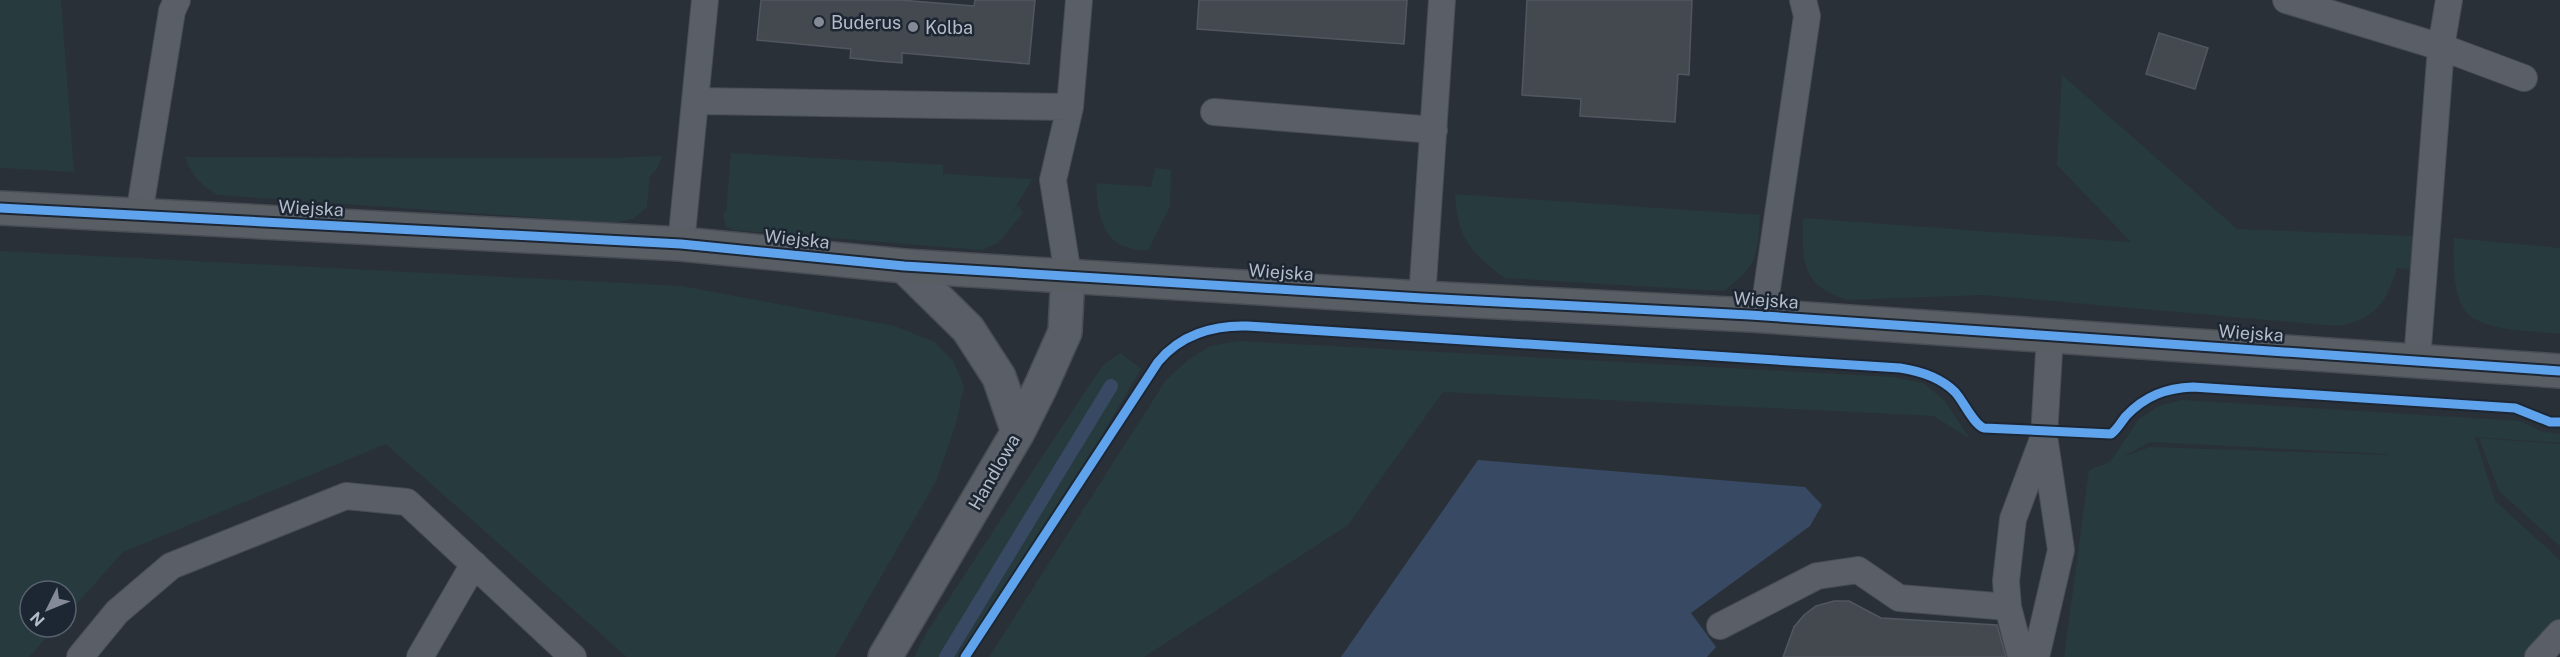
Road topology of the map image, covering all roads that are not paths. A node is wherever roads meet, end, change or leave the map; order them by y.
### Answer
1 (177, 0) edge
2 (705, 0) edge
3 (1079, 0) edge
4 (1442, 0) edge
5 (1803, 0) edge
6 (2286, 0) edge
7 (2449, 0) edge
8 (2441, 47) junction
9 (2524, 78) dead end
10 (695, 101) junction
11 (1070, 107) junction
12 (1214, 112) dead end
13 (1434, 130) junction
14 (0, 208) edge
15 (139, 215) junction
16 (681, 244) junction
17 (904, 266) junction
18 (1068, 275) junction
19 (1422, 298) junction
20 (1764, 316) junction
21 (2049, 336) junction
22 (2417, 360) junction
23 (2560, 371) edge
24 (1018, 432) junction
25 (2044, 436) junction
26 (474, 564) junction
27 (2008, 606) junction
28 (1720, 626) dead end
29 (2560, 633) edge
30 (80, 657) edge
31 (420, 657) edge
32 (573, 657) edge
33 (885, 657) edge
34 (2021, 657) edge
35 (2036, 657) edge
36 (2538, 657) edge

1 - 15 lane
2 - 10 lane
3 - 11 lane
4 - 13 lane
5 - 20 lane
6 - 8 lane
7 - 8 lane
8 - 9 lane
8 - 22 lane
10 - 11 lane
10 - 16 lane
11 - 18 lane
12 - 13 lane
13 - 19 lane
14 - 15 street, Wiejska
15 - 16 street, Wiejska
16 - 17 street, Wiejska
17 - 18 street, Wiejska
17 - 24 street
18 - 19 street, Wiejska
18 - 24 street, Handlowa
19 - 20 street, Wiejska
20 - 21 street, Wiejska
21 - 22 street, Wiejska
21 - 25 lane
22 - 23 street, Wiejska
24 - 33 street, Handlowa
25 - 27 lane
25 - 35 lane
26 - 30 lane
26 - 31 lane
26 - 32 lane
27 - 28 lane
27 - 34 lane
29 - 36 lane

